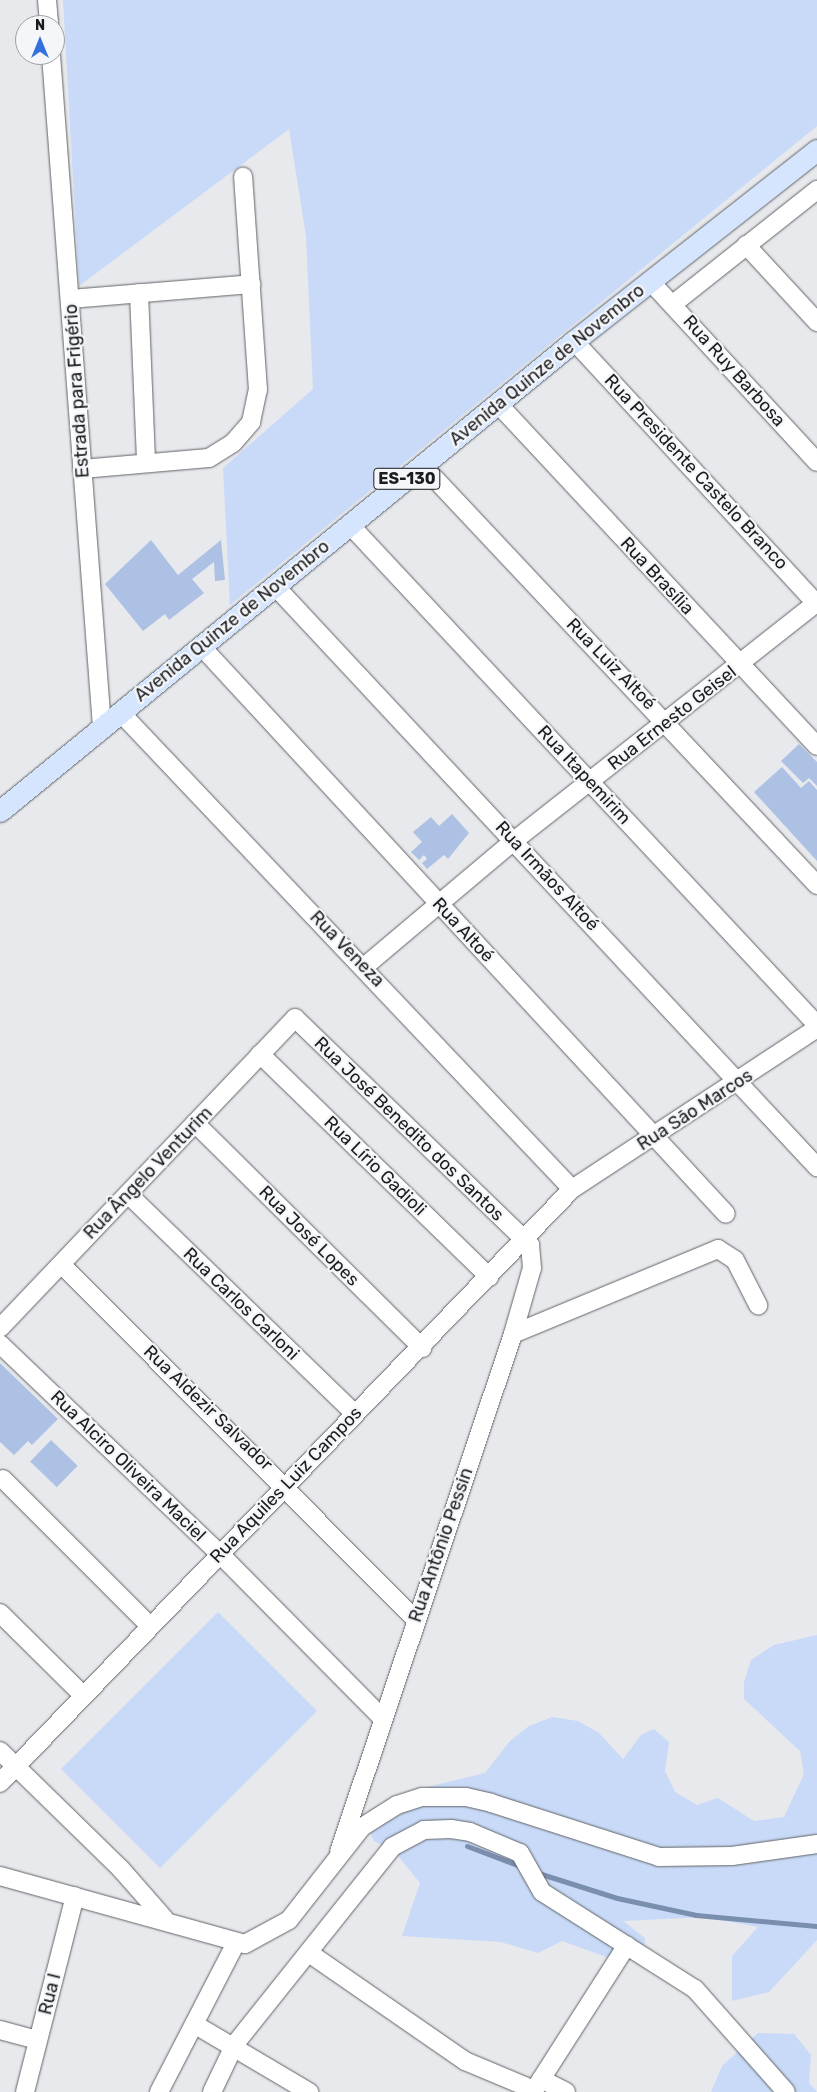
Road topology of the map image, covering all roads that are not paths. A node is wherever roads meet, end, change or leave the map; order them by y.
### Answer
1 (47, 0) edge
2 (48, 15) edge
3 (52, 65) edge
4 (817, 150) edge
5 (243, 177) dead end
6 (817, 190) edge
7 (746, 245) junction
8 (650, 280) junction
9 (251, 284) junction
10 (139, 293) junction
11 (70, 298) junction
12 (673, 304) junction
13 (817, 322) edge
14 (574, 341) junction
15 (499, 405) junction
16 (817, 462) edge
17 (146, 463) junction
18 (423, 466) junction
19 (82, 469) junction
20 (350, 525) junction
21 (275, 586) junction
22 (817, 603) edge
23 (201, 646) junction
24 (740, 665) junction
25 (120, 712) junction
26 (666, 722) junction
27 (102, 727) junction
28 (817, 746) edge
29 (591, 782) junction
30 (0, 811) edge
31 (515, 840) junction
32 (817, 885) edge
33 (440, 905) junction
34 (364, 966) junction
35 (295, 1018) joint
36 (817, 1027) edge
37 (260, 1054) junction
38 (738, 1083) junction
39 (196, 1124) junction
40 (655, 1137) junction
41 (817, 1167) edge
42 (572, 1189) junction
43 (128, 1194) junction
44 (726, 1214) dead end
45 (524, 1239) junction
46 (62, 1264) junction
47 (489, 1277) junction
48 (758, 1305) dead end
49 (0, 1328) edge
50 (513, 1334) junction
51 (0, 1344) edge
52 (422, 1348) junction
53 (355, 1414) junction
54 (3, 1479) dead end
55 (285, 1484) junction
56 (219, 1553) junction
57 (0, 1613) edge
58 (415, 1619) junction
59 (149, 1625) junction
60 (83, 1695) junction
61 (382, 1718) junction
62 (0, 1751) edge
63 (16, 1767) junction
64 (0, 1782) edge
65 (817, 1844) edge
66 (339, 1852) junction
67 (0, 1876) edge
68 (76, 1896) junction
69 (164, 1918) junction
70 (240, 1944) junction
71 (627, 1945) junction
72 (309, 1953) junction
73 (194, 2024) junction
74 (0, 2030) edge
75 (38, 2040) junction
76 (235, 2044) junction
77 (536, 2087) edge
78 (25, 2092) edge
79 (160, 2092) edge
80 (212, 2092) edge
81 (309, 2092) edge
82 (566, 2092) edge
83 (786, 2092) edge

1 - 2 street
3 - 11 street, Estrada para Frigério
4 - 8 main road, Avenida Quinze de Novembro / ES-130
5 - 9 street
6 - 7 street, Avenida Quinze de Novembro
7 - 12 street, Avenida Quinze de Novembro
7 - 13 street
8 - 12 street, Rua Ruy Barbosa
8 - 14 main road, Avenida Quinze de Novembro / ES-130
9 - 10 street
9 - 17 street
10 - 11 street
10 - 17 street
11 - 19 street, Estrada para Frigério
12 - 16 street, Rua Ruy Barbosa
14 - 15 main road, Avenida Quinze de Novembro / ES-130
14 - 22 street, Rua Presidente Castelo Branco
15 - 18 main road, Avenida Quinze de Novembro / ES-130
15 - 24 street, Rua Brasília
17 - 19 street
18 - 20 main road, Avenida Quinze de Novembro / ES-130
18 - 26 street, Rua Luiz Altoé
19 - 27 street, Estrada para Frigério
20 - 21 main road, Avenida Quinze de Novembro / ES-130
20 - 29 street, Rua Itapemirim
21 - 23 main road, Avenida Quinze de Novembro / ES-130
21 - 31 street, Rua Irmãos Altoé
22 - 24 street, Rua Ernesto Geisel
23 - 25 main road, Avenida Quinze de Novembro / ES-130
23 - 33 street, Rua Altoé
24 - 26 street, Rua Ernesto Geisel
24 - 28 street, Rua Brasília
25 - 27 main road, Avenida Quinze de Novembro / ES-130
25 - 34 street, Rua Veneza
26 - 29 street, Rua Ernesto Geisel
26 - 32 street, Rua Luiz Altoé
27 - 30 main road, Avenida Quinze de Novembro / ES-130
29 - 31 street, Rua Ernesto Geisel
29 - 36 street, Rua Itapemirim
31 - 33 street, Rua Ernesto Geisel
31 - 38 street, Rua Irmãos Altoé
33 - 34 street, Rua Ernesto Geisel
33 - 40 street, Rua Altoé
34 - 42 street, Rua Veneza
35 - 37 street, Rua Ângelo Venturim
35 - 45 street, Rua José Benedito dos Santos
36 - 38 street, Rua São Marcos
37 - 39 street, Rua Ângelo Venturim
37 - 47 street, Rua Lírio Gadioli
38 - 40 street, Rua São Marcos
38 - 41 street, Rua Irmãos Altoé
39 - 43 street, Rua Ângelo Venturim
39 - 52 street, Rua José Lopes
40 - 42 street, Rua São Marcos
40 - 44 street, Rua Altoé
42 - 45 street, Rua Aquiles Luiz Campos
43 - 46 street, Rua Ângelo Venturim
43 - 53 street, Rua Carlos Carloni
45 - 47 street, Rua Aquiles Luiz Campos
45 - 50 street, Rua Antônio Pessin
46 - 49 street, Rua Ângelo Venturim
46 - 55 street, Rua Aldezir Salvador
47 - 52 street, Rua Aquiles Luiz Campos
48 - 50 street
50 - 58 street, Rua Antônio Pessin
51 - 56 street, Rua Alciro Oliveira Maciel
52 - 53 street, Rua Aquiles Luiz Campos
53 - 55 street, Rua Aquiles Luiz Campos
54 - 59 street
55 - 56 street, Rua Aquiles Luiz Campos
55 - 58 street, Rua Aldezir Salvador
56 - 59 street, Rua Aquiles Luiz Campos
56 - 61 street, Rua Alciro Oliveira Maciel
57 - 60 street
58 - 61 street, Rua Antônio Pessin
59 - 60 street, Rua Aquiles Luiz Campos
60 - 63 street, Rua Aquiles Luiz Campos
61 - 66 street, Rua Antônio Pessin
62 - 63 street
63 - 64 street, Rua Aquiles Luiz Campos
63 - 69 street
65 - 66 street
66 - 70 street
67 - 68 street
68 - 69 street
68 - 75 street, Rua I
69 - 70 street
70 - 73 street
71 - 72 street
71 - 77 street
71 - 83 street
72 - 76 street
72 - 77 street
73 - 76 street
73 - 79 street
74 - 75 street
75 - 78 street, Rua I
76 - 80 street
76 - 81 street
77 - 82 street

